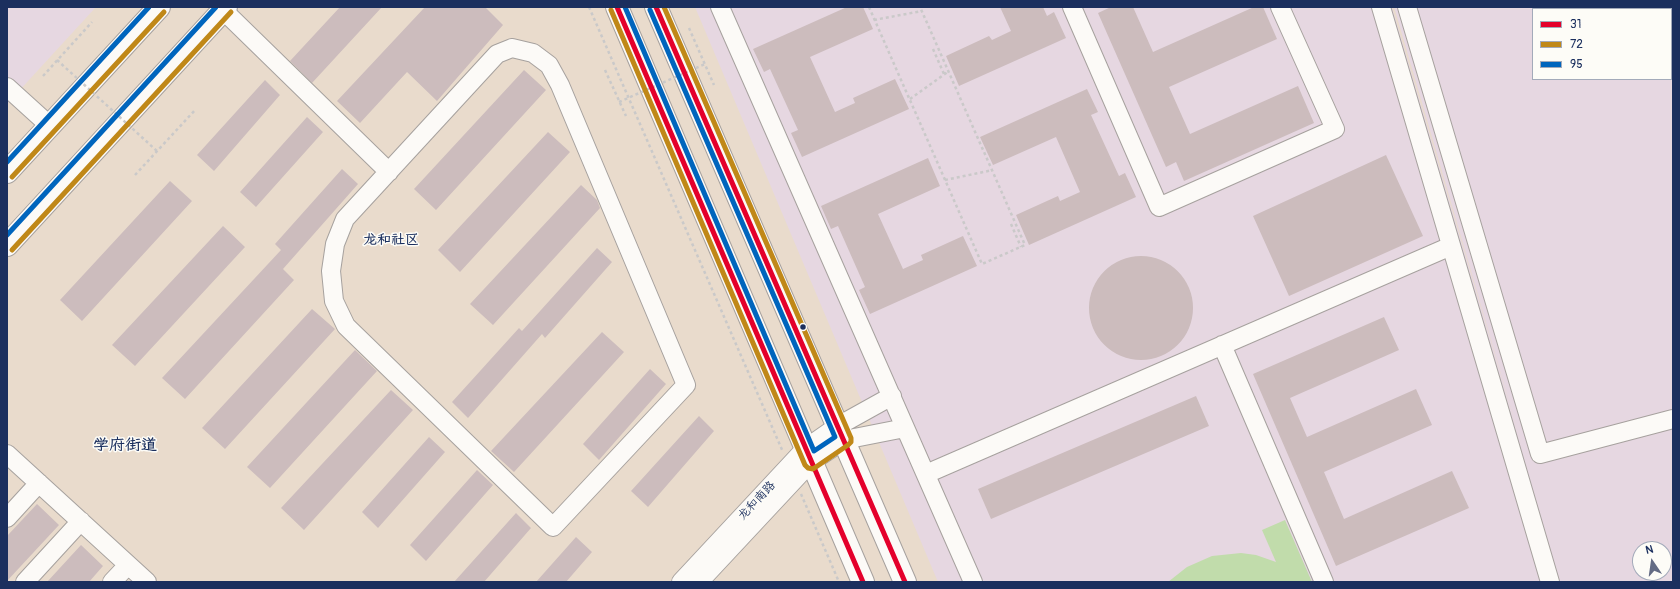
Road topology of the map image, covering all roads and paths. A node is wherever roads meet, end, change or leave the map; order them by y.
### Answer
1 (159, 7) edge
2 (589, 7) edge
3 (617, 7) edge
4 (656, 7) edge
5 (720, 7) edge
6 (869, 7) edge
7 (920, 7) edge
8 (1072, 7) edge
9 (1280, 7) edge
10 (1381, 7) edge
11 (1407, 7) edge
12 (225, 9) edge
13 (922, 11) junction
14 (874, 20) junction
15 (92, 22) dead end
16 (689, 28) dead end
17 (933, 49) dead end
18 (57, 60) junction
19 (705, 64) junction
20 (605, 70) dead end
21 (948, 71) junction
22 (944, 74) junction
23 (43, 76) dead end
24 (714, 85) dead end
25 (7, 87) edge
26 (910, 99) junction
27 (619, 102) junction
28 (196, 109) dead end
29 (626, 116) dead end
30 (50, 126) junction
31 (157, 151) junction
32 (993, 170) junction
33 (7, 172) edge
34 (389, 172) junction
35 (135, 175) dead end
36 (945, 180) junction
37 (1011, 224) dead end
38 (7, 245) edge
39 (1451, 246) junction
40 (1021, 247) junction
41 (1222, 345) junction
42 (892, 396) junction
43 (1673, 419) edge
44 (905, 428) junction
45 (841, 433) junction
46 (7, 454) edge
47 (808, 456) junction
48 (792, 473) junction
49 (926, 474) junction
50 (39, 483) junction
51 (7, 518) edge
52 (81, 521) junction
53 (128, 565) junction
54 (25, 582) edge
55 (112, 582) edge
56 (147, 582) edge
57 (681, 582) edge
58 (699, 582) edge
59 (839, 582) edge
60 (862, 582) edge
61 (905, 582) edge
62 (974, 582) edge
63 (1324, 582) edge
64 (1550, 582) edge

1 - 30 main road
2 - 48 path
3 - 47 main road
4 - 45 main road
5 - 42 street
6 - 14 path
7 - 13 path
8 - 9 street
10 - 39 street
11 - 43 street
12 - 34 street
12 - 38 main road
13 - 14 path
13 - 21 path
14 - 26 path
15 - 18 path
16 - 19 path
17 - 22 path
18 - 23 path
18 - 31 path, bridge
19 - 24 path
19 - 27 path, bridge
20 - 27 path
21 - 22 path
21 - 32 path
22 - 26 path
25 - 30 street
26 - 36 path
27 - 29 path
28 - 31 path
30 - 33 main road
31 - 35 path
32 - 36 path
32 - 40 path
34 - 34 street
36 - 40 path
37 - 40 path
39 - 41 street
39 - 64 street
41 - 49 street
41 - 63 street
42 - 44 street
42 - 45 street, 龙和南路
44 - 45 street
44 - 49 street
45 - 47 street, 龙和南路
45 - 61 main road
46 - 50 street
47 - 48 street, 龙和南路
47 - 60 main road
48 - 57 street, 龙和南路
48 - 58 street, 龙和南路
48 - 59 path
49 - 62 street
50 - 51 street
50 - 52 street
52 - 53 street
52 - 54 street
53 - 55 street
53 - 56 street

